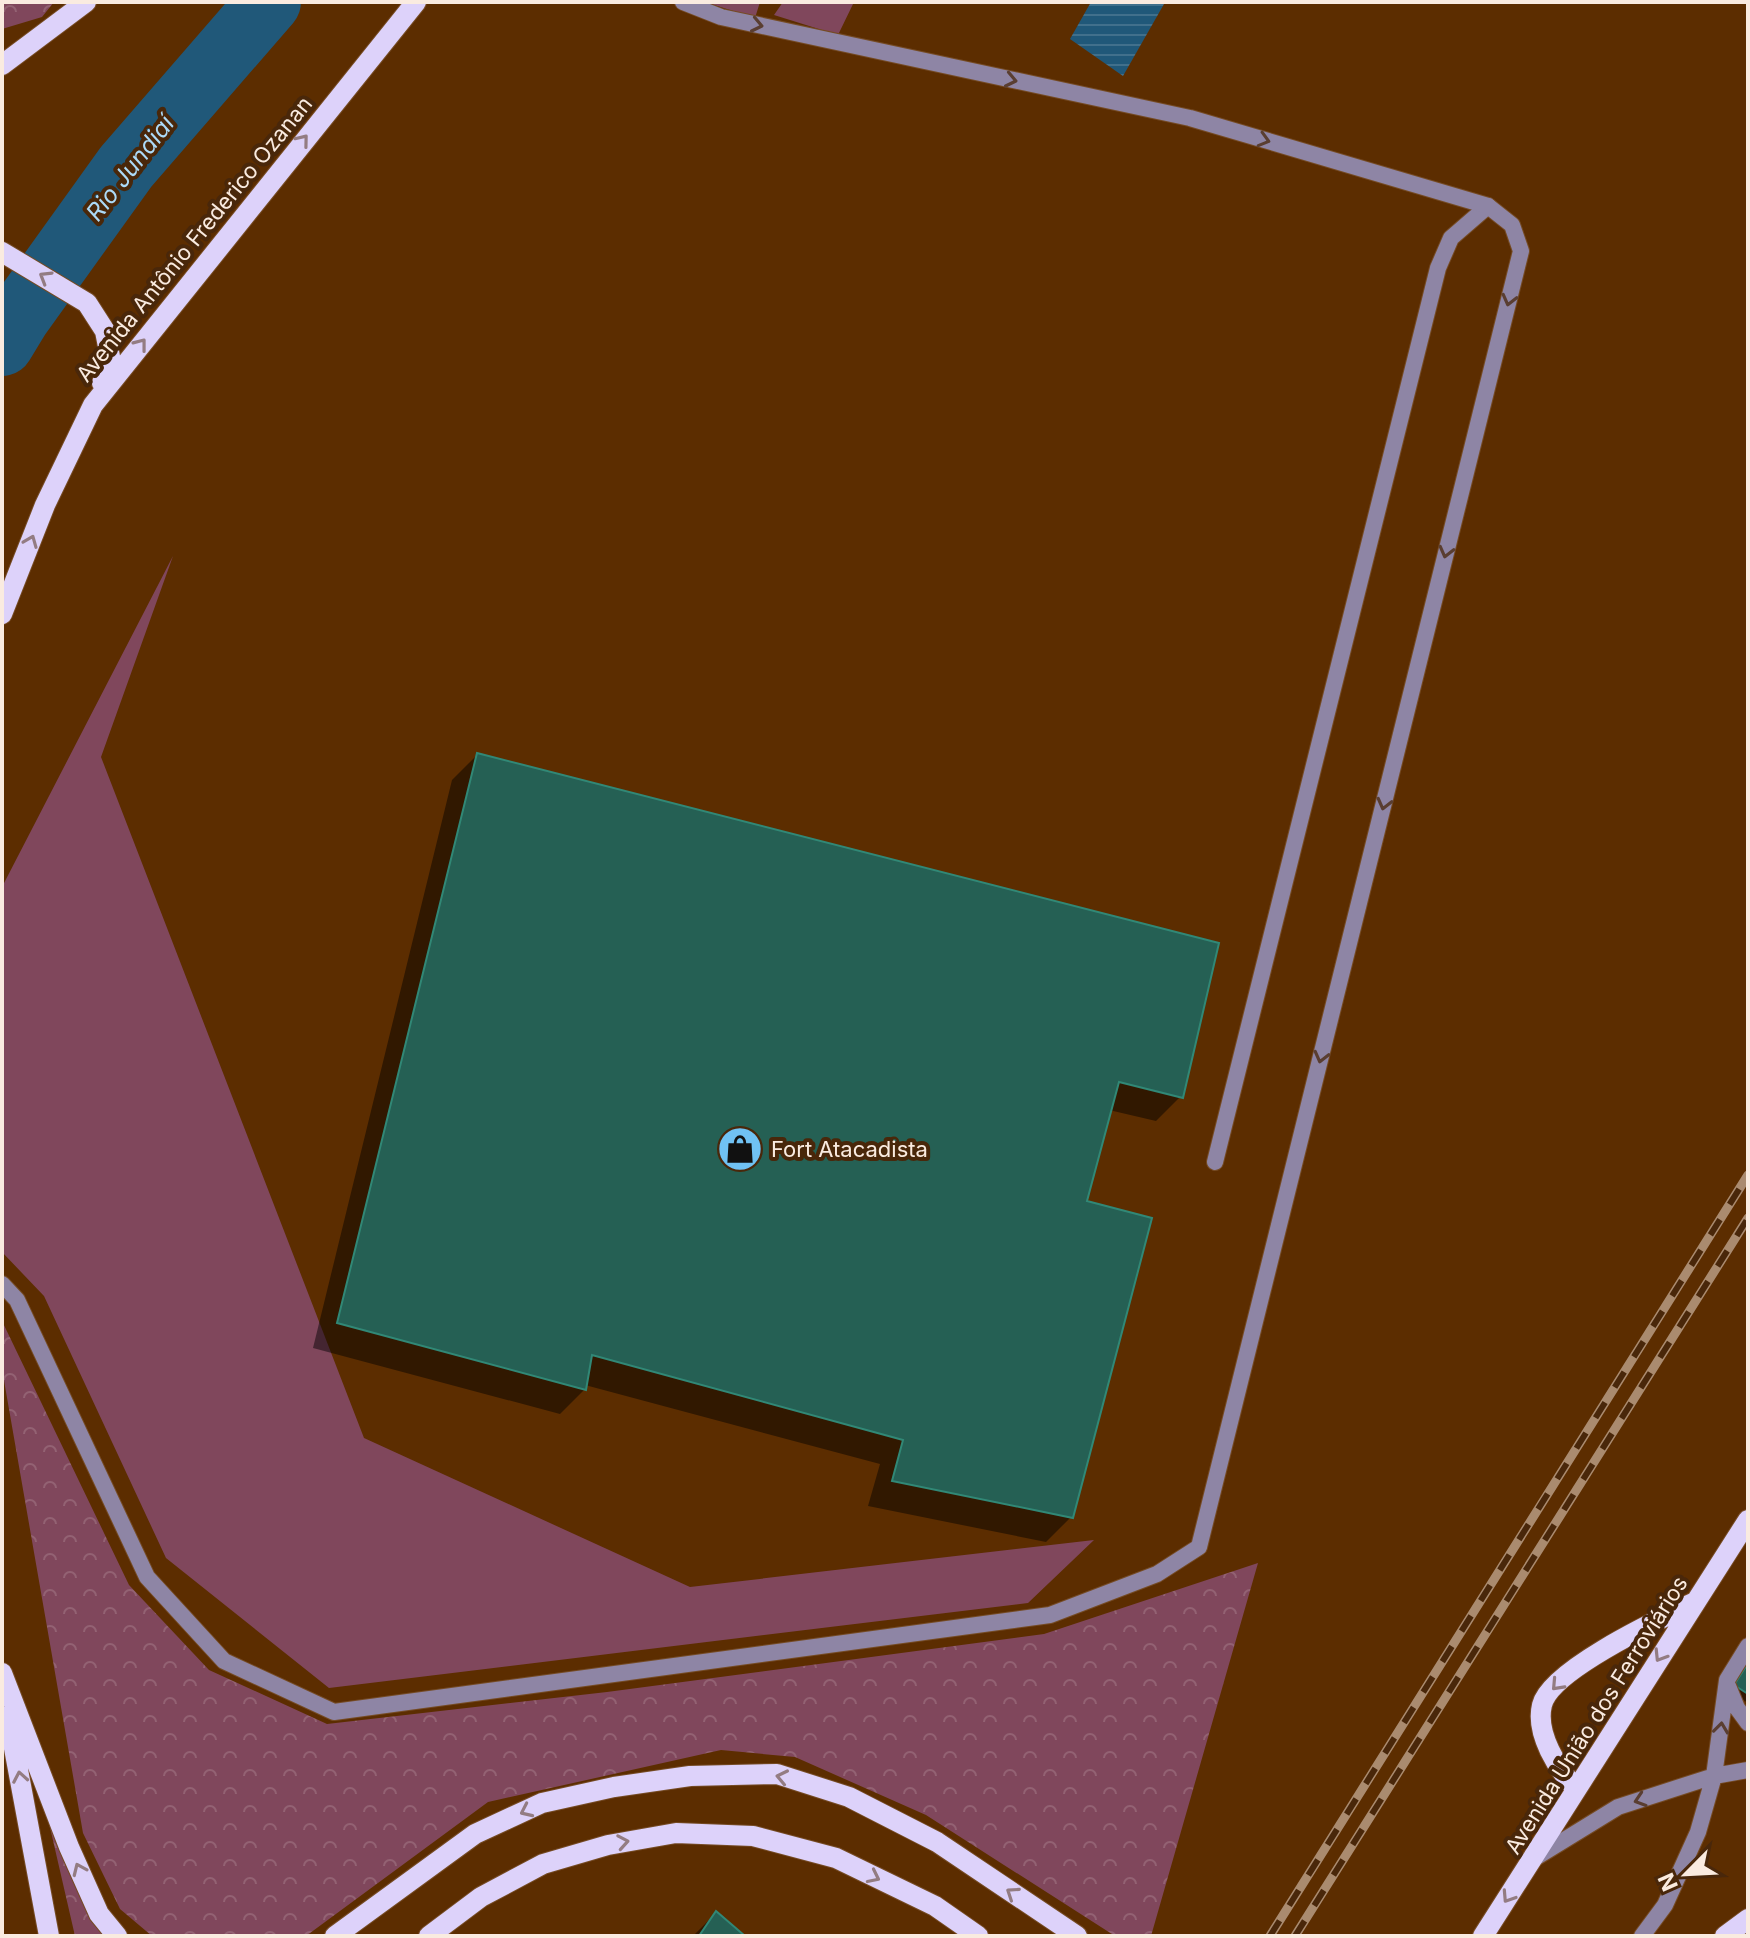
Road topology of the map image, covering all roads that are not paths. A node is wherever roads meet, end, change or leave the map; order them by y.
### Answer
1 (86, 2) edge
2 (416, 2) edge
3 (683, 2) edge
4 (48, 32) junction
5 (2, 52) edge
6 (2, 65) edge
7 (1488, 206) junction
8 (2, 252) edge
9 (93, 405) junction
10 (2, 614) edge
11 (1215, 1162) dead end
12 (2, 1284) edge
13 (1748, 1520) edge
14 (1695, 1602) junction
15 (1748, 1646) edge
16 (2, 1673) edge
17 (1727, 1680) junction
18 (2, 1681) edge
19 (1748, 1723) edge
20 (1748, 1770) edge
21 (1714, 1776) junction
22 (1576, 1789) junction
23 (1534, 1859) junction
24 (1748, 1919) edge
25 (1734, 1935) edge
26 (49, 1936) edge
27 (117, 1936) edge
28 (335, 1936) edge
29 (429, 1936) edge
30 (978, 1936) edge
31 (1077, 1936) edge
32 (1483, 1936) edge
33 (1642, 1936) edge

1 - 4 main road
9 -> 2 main road, Avenida Antônio Frederico Ozanan
3 -> 7 street
4 - 5 main road
4 - 6 main road
7 - 11 street
7 -> 12 street
9 -> 8 main road
10 -> 9 main road, Avenida Antônio Frederico Ozanan
13 - 14 main road, Avenida União dos Ferroviários
14 -> 22 main road, Avenida União dos Ferroviários
14 -> 22 main road
15 - 17 street
27 -> 16 main road
17 - 19 street
21 -> 17 street
26 -> 18 main road
20 - 21 street
21 -> 23 street
21 - 33 street
22 - 23 main road, Avenida União dos Ferroviários
23 -> 32 main road, Avenida União dos Ferroviários
24 - 25 main road
31 -> 28 main road
29 -> 30 main road

